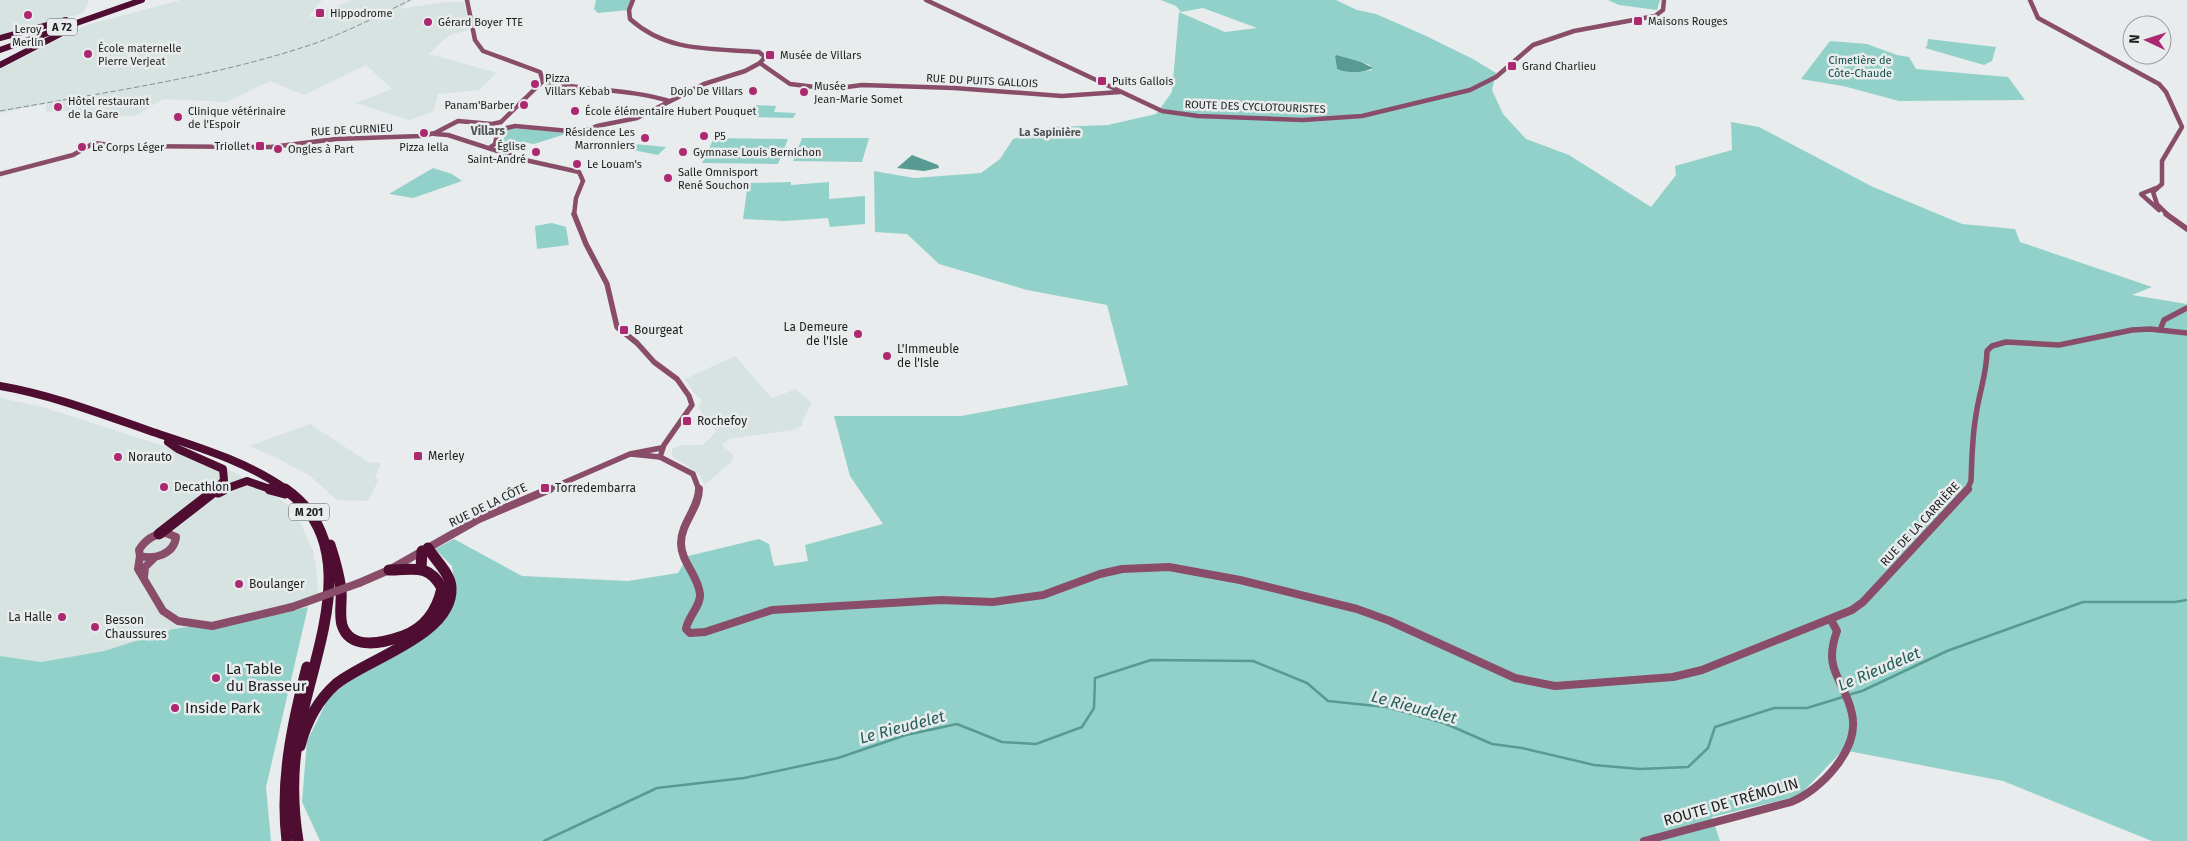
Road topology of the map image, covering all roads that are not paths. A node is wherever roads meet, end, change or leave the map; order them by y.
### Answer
1 (132, 0) edge
2 (142, 0) edge
3 (467, 0) edge
4 (633, 0) edge
5 (926, 0) edge
6 (1664, 0) edge
7 (2030, 0) edge
8 (124, 6) junction
9 (95, 12) junction
10 (0, 38) edge
11 (0, 48) edge
12 (760, 63) junction
13 (0, 65) edge
14 (543, 81) junction
15 (1120, 92) junction
16 (669, 101) junction
17 (501, 122) junction
18 (492, 124) junction
19 (507, 126) junction
20 (442, 130) junction
21 (497, 133) junction
22 (432, 134) junction
23 (448, 135) junction
24 (495, 144) junction
25 (489, 148) junction
26 (500, 151) junction
27 (0, 174) edge
28 (2156, 188) junction
29 (2169, 216) junction
30 (2187, 229) edge
31 (2187, 308) edge
32 (2160, 330) junction
33 (2187, 333) edge
34 (0, 386) edge
35 (0, 391) edge
36 (168, 442) junction
37 (661, 448) junction
38 (630, 454) junction
39 (660, 457) junction
40 (252, 470) junction
41 (285, 493) junction
42 (159, 534) junction
43 (174, 534) junction
44 (425, 550) junction
45 (140, 556) junction
46 (154, 558) junction
47 (421, 568) junction
48 (389, 570) junction
49 (144, 577) junction
50 (1831, 620) junction
51 (292, 788) junction
52 (287, 841) edge
53 (298, 841) edge
54 (1644, 841) edge

1 - 9 highway, A 72
2 - 8 highway, A 72
3 - 14 street
4 - 12 street, RUE DU PUITS GALLOIS
5 - 15 street, ROUTE DES CYCLOTOURISTES
6 - 15 street, ROUTE DES CYCLOTOURISTES
7 - 28 street
8 - 11 highway, A 72
8 - 13 highway
9 - 10 highway
9 - 11 highway, A 72
12 - 15 street, RUE DU PUITS GALLOIS
12 - 16 street
14 - 16 street
14 - 17 street
16 - 19 street
17 - 18 street
17 - 19 street
18 - 20 street
18 - 21 street
19 - 21 street
20 - 22 street
20 - 23 street
21 - 24 street
22 - 23 street
22 - 27 street, RUE DE CURNIEU
23 - 25 street
24 - 25 street
24 - 26 street
25 - 26 street
26 - 37 street
28 - 29 street
28 - 29 street
29 - 30 street
31 - 32 street
32 - 33 street, RUE DE LA CARRIÈRE
32 - 50 street, RUE DE LA CARRIÈRE
34 - 40 highway, M 201
35 - 36 highway, M 201
36 - 41 highway, M 201
36 - 42 highway
37 - 38 street, RUE DE LA CÔTE
37 - 39 street
38 - 39 street, RUE DE LA CÔTE
38 - 44 street, RUE DE LA CÔTE
39 - 50 street
40 - 47 highway
40 - 51 highway, M 201
41 - 43 highway
41 - 52 highway, M 201
42 - 43 street
42 - 45 street
43 - 46 street
44 - 47 highway
44 - 48 street, RUE DE LA CÔTE
44 - 51 highway
45 - 46 street
45 - 49 street
46 - 49 street
47 - 48 highway
48 - 49 street, RUE DE LA CÔTE, bridge
50 - 54 street, ROUTE DE TRÉMOLIN
51 - 53 highway, M 201

